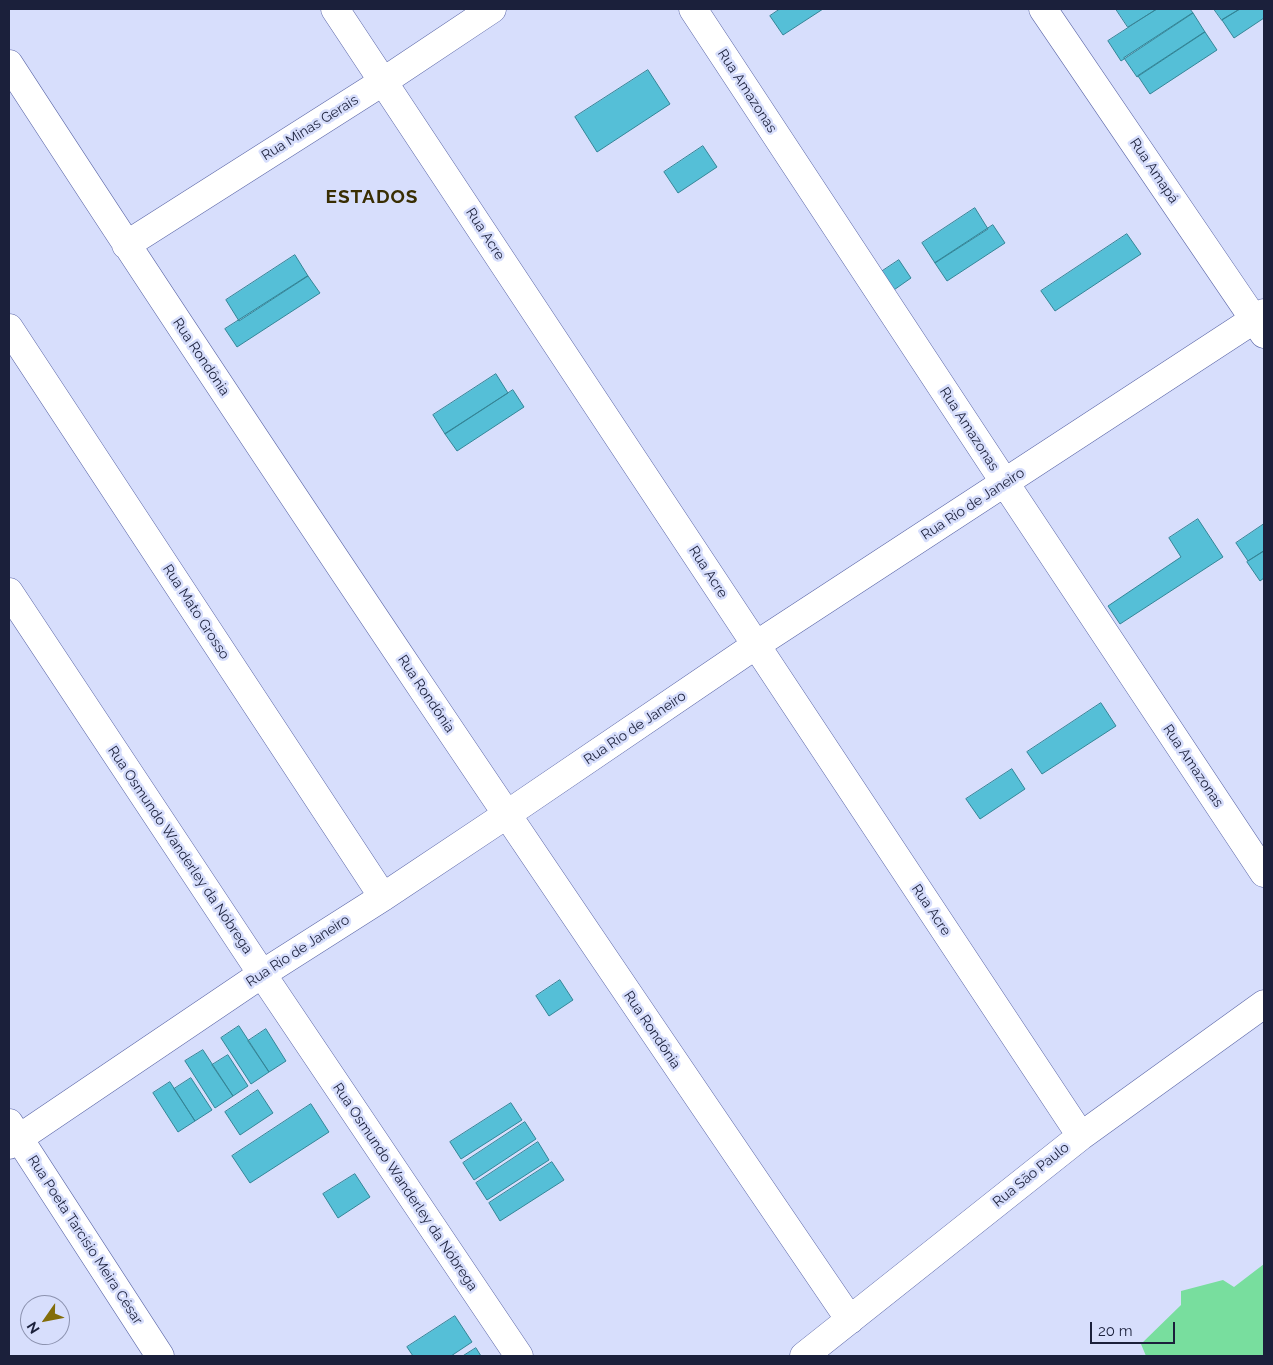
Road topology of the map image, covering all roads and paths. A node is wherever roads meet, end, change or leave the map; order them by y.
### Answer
1 (335, 9) edge
2 (492, 9) edge
3 (693, 9) edge
4 (1043, 9) edge
5 (9, 64) edge
6 (384, 81) junction
7 (126, 245) junction
8 (1261, 322) edge
9 (9, 328) edge
10 (1005, 483) junction
11 (9, 592) edge
12 (756, 646) junction
13 (506, 815) junction
14 (1264, 873) edge
15 (383, 896) junction
16 (262, 974) junction
17 (1264, 1004) edge
18 (12, 1136) edge
19 (1081, 1136) junction
20 (850, 1320) junction
21 (160, 1356) edge
22 (520, 1356) edge
23 (804, 1356) edge

1 - 6 street, Rua Acre
2 - 6 street, Rua Minas Gerais
3 - 10 street, Rua Amazonas
4 - 8 street, Rua Amapá
5 - 7 street, Rua Rondônia
6 - 7 street, Rua Minas Gerais
6 - 12 street, Rua Acre
7 - 13 street, Rua Rondônia
8 - 10 street, Rua Rio de Janeiro
9 - 15 street, Rua Mato Grosso
10 - 12 street, Rua Rio de Janeiro
10 - 14 street, Rua Amazonas
11 - 16 street, Rua Osmundo Wanderley da Nóbrega
12 - 13 street, Rua Rio de Janeiro
12 - 19 street, Rua Acre
13 - 15 street, Rua Rio de Janeiro
13 - 20 street, Rua Rondônia
15 - 16 street, Rua Rio de Janeiro
16 - 18 street, Rua Rio de Janeiro
16 - 22 street, Rua Osmundo Wanderley da Nóbrega
17 - 19 street, Rua São Paulo
18 - 21 street, Rua Poeta Tarcísio Meira César
19 - 20 street, Rua São Paulo
20 - 23 street, Rua São Paulo

